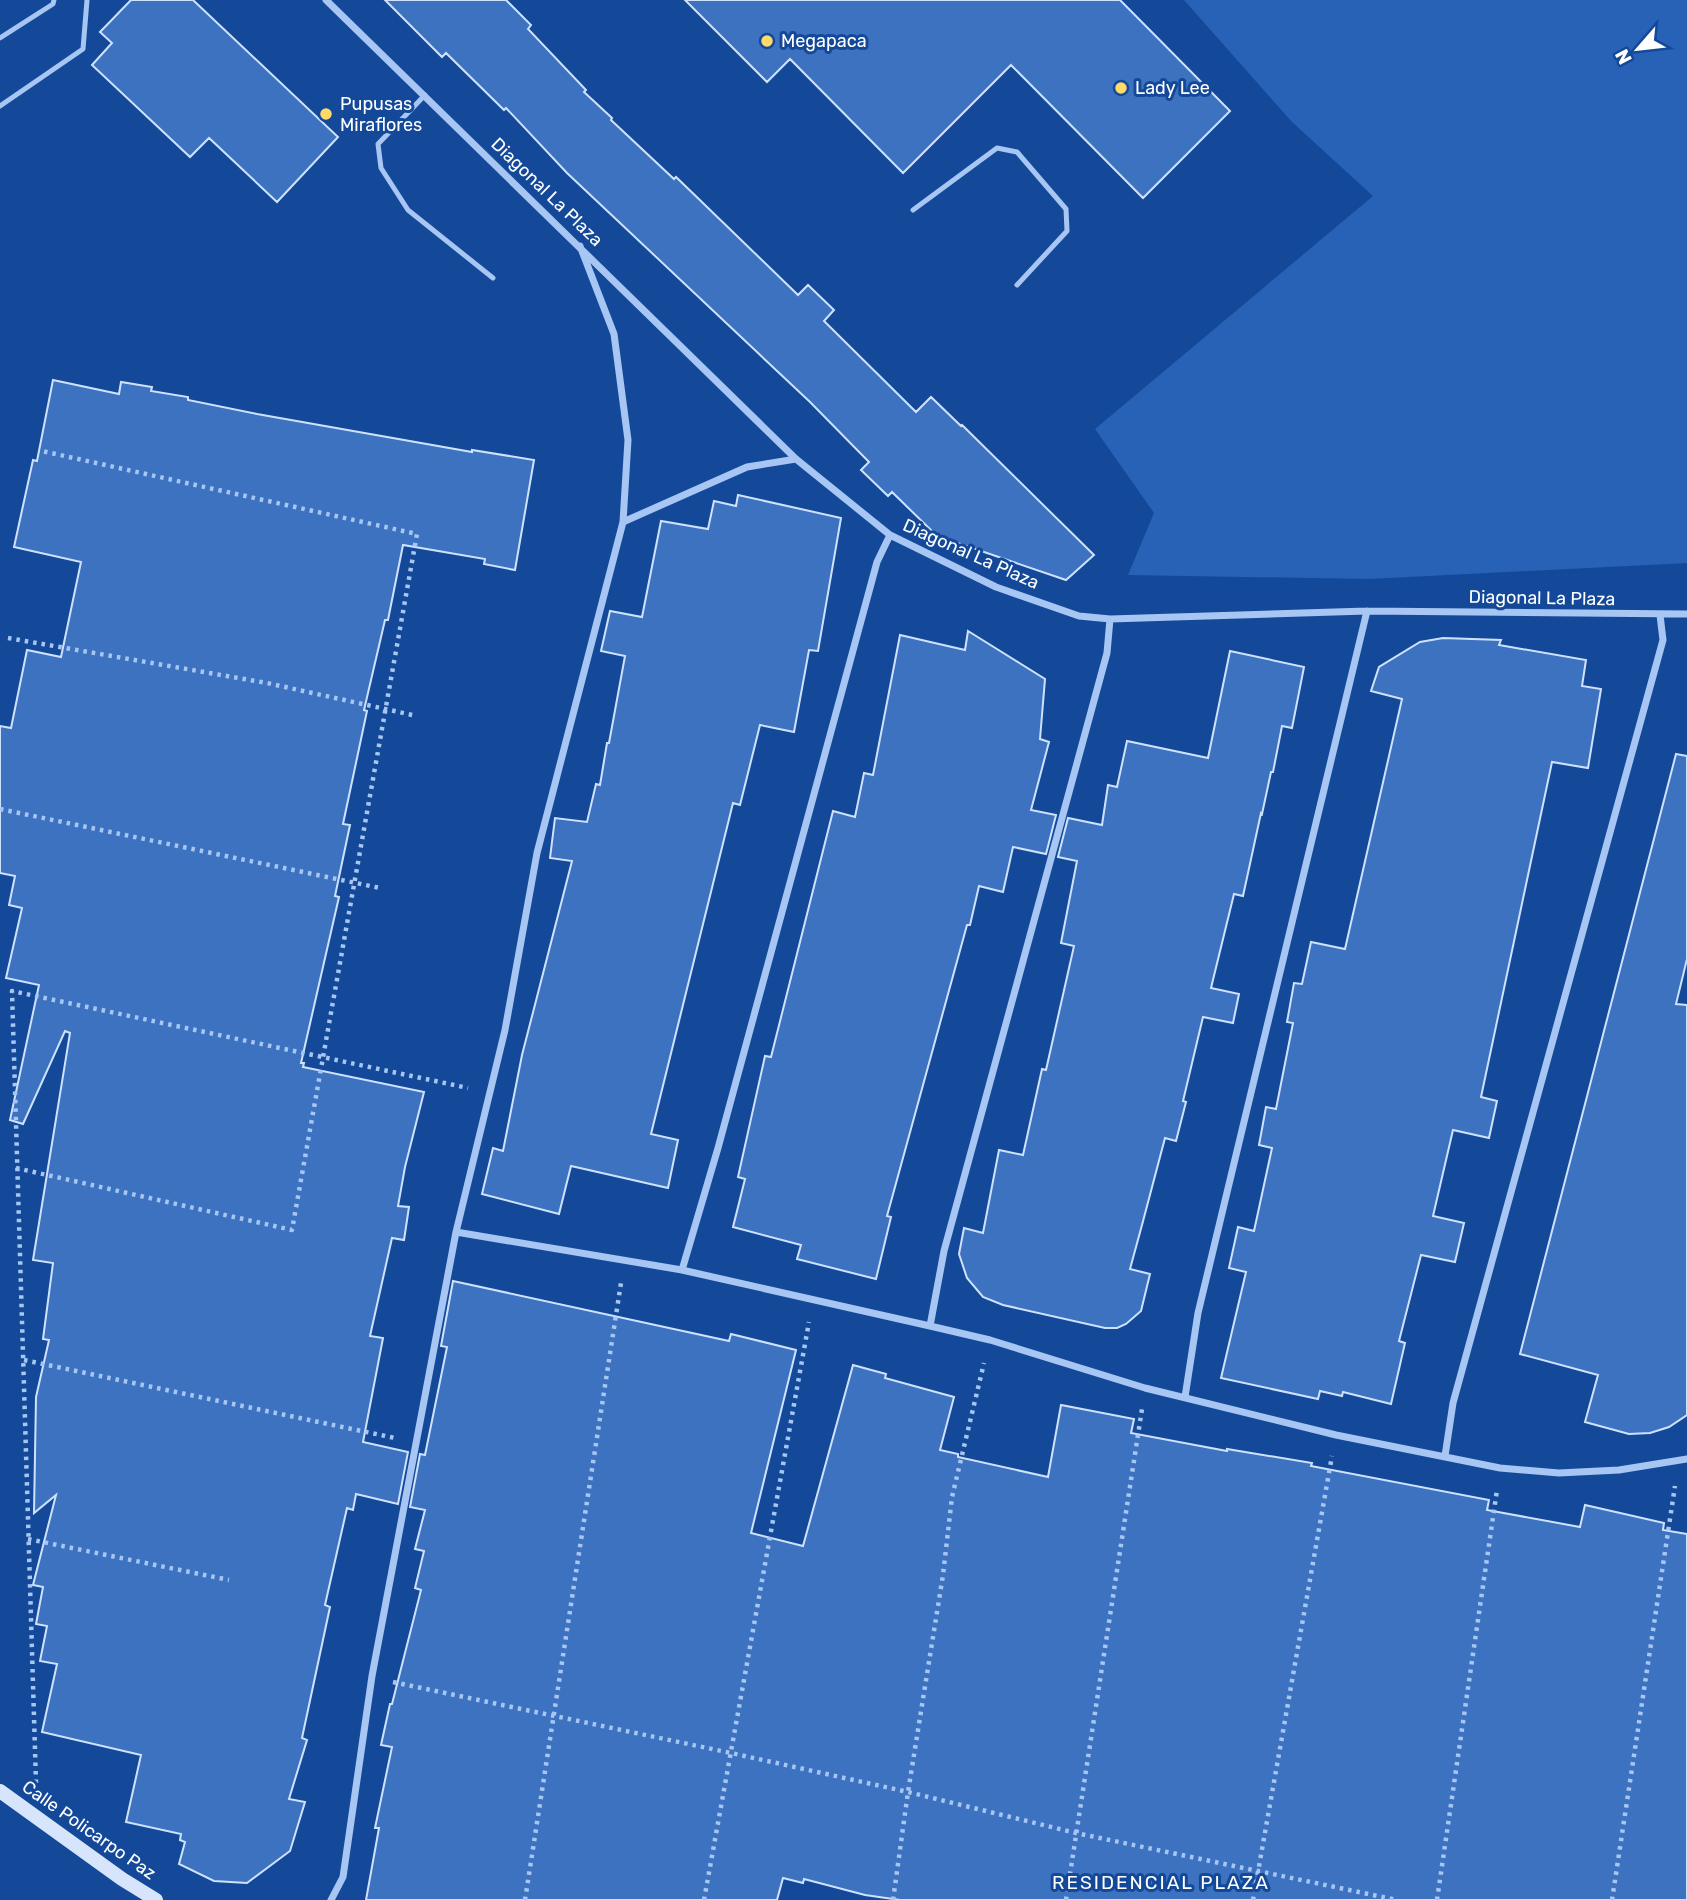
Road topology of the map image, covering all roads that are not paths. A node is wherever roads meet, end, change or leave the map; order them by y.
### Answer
1 (54, 0) edge
2 (87, 0) edge
3 (326, 0) edge
4 (0, 38) edge
5 (425, 95) junction
6 (0, 106) edge
7 (913, 210) dead end
8 (580, 246) junction
9 (493, 278) dead end
10 (1017, 285) dead end
11 (796, 459) junction
12 (623, 522) junction
13 (890, 535) junction
14 (1367, 611) junction
15 (1687, 614) edge
16 (1660, 615) junction
17 (1110, 619) junction
18 (456, 1232) junction
19 (682, 1270) junction
20 (930, 1326) junction
21 (1185, 1397) junction
22 (1445, 1456) junction
23 (1683, 1460) edge
24 (0, 1791) edge
25 (156, 1900) edge
26 (331, 1900) edge

1 - 4 lane
2 - 6 lane
3 - 5 street, Diagonal La Plaza
5 - 8 street, Diagonal La Plaza
5 - 9 lane
7 - 10 lane
8 - 11 street, Diagonal La Plaza
8 - 12 street
11 - 12 street
11 - 13 street, Diagonal La Plaza
12 - 18 street
13 - 17 street, Diagonal La Plaza
13 - 19 street
14 - 16 street, Diagonal La Plaza
14 - 17 street, Diagonal La Plaza
14 - 21 street
15 - 16 street, Diagonal La Plaza
16 - 22 street
17 - 20 street
18 - 19 street
18 - 26 street
19 - 20 street
20 - 21 street
21 - 22 street
22 - 23 street
24 - 25 street, Calle Policarpo Paz

